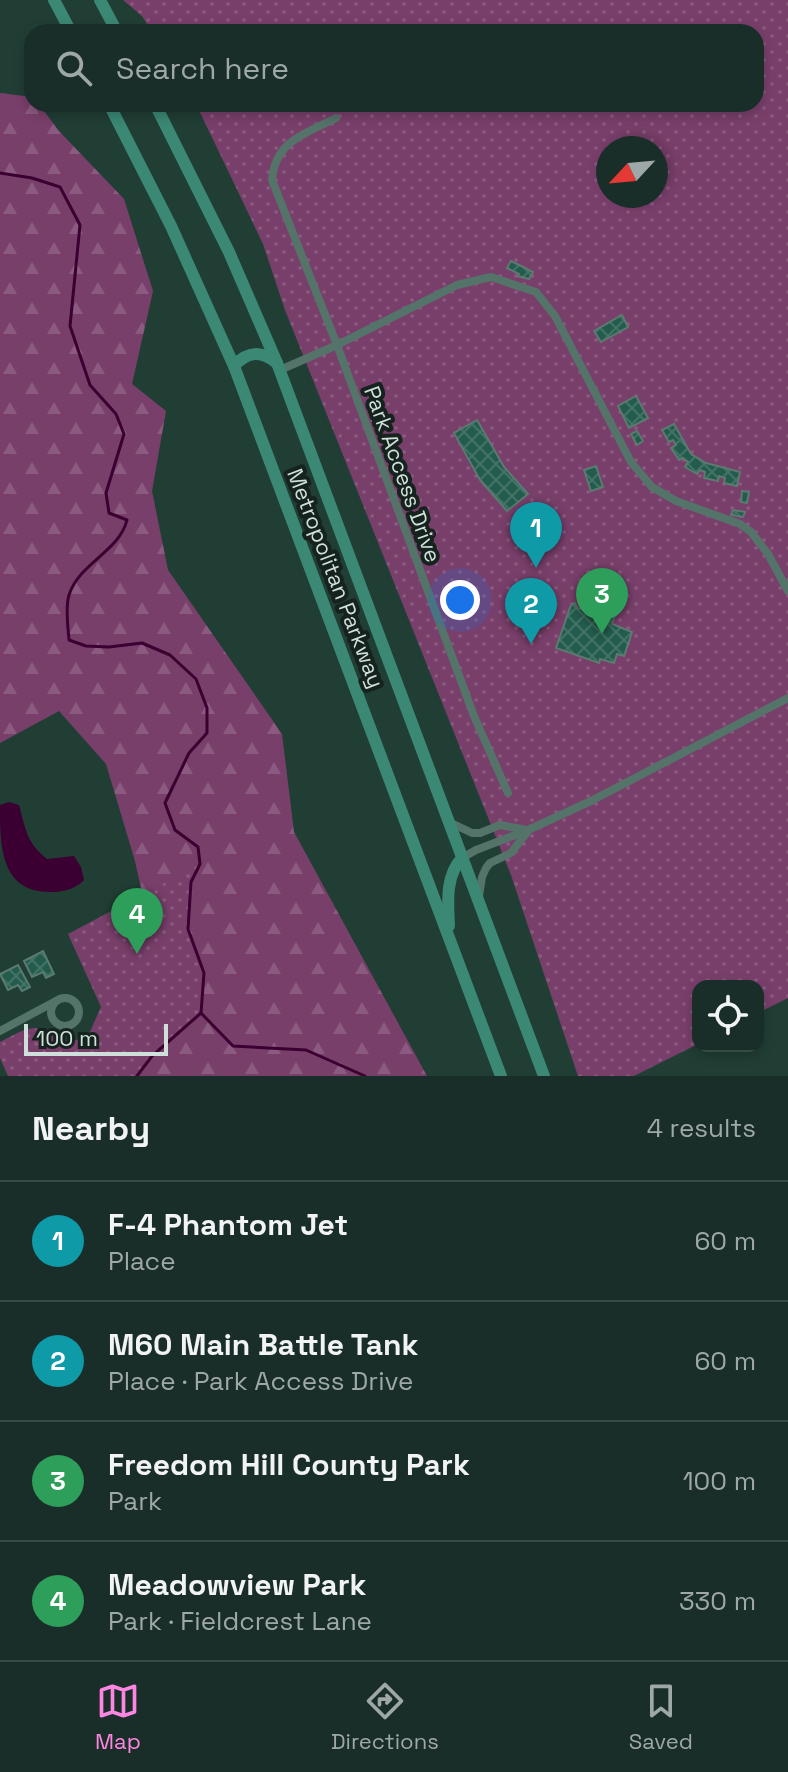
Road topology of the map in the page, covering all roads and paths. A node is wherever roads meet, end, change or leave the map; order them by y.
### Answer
1 (54, 0) edge
2 (100, 0) edge
3 (67, 24) edge
4 (113, 24) edge
5 (113, 112) edge
6 (159, 112) edge
7 (336, 118) dead end
8 (337, 345) junction
9 (234, 366) junction
10 (278, 366) junction
11 (788, 591) edge
12 (788, 698) edge
13 (508, 793) dead end
14 (449, 822) junction
15 (528, 830) junction
16 (462, 858) junction
17 (479, 901) junction
18 (449, 937) junction
19 (56, 1001) junction
20 (35, 1012) junction
21 (53, 1018) junction
22 (0, 1031) edge
23 (501, 1076) edge
24 (544, 1076) edge

1 - 3 main road
2 - 4 main road
5 - 9 main road, Metropolitan Parkway
6 - 10 main road, Metropolitan Parkway
7 - 8 street, Park Access Drive
8 - 10 street
8 - 11 street
8 - 13 street, Park Access Drive
9 - 10 main road
9 - 18 main road, Metropolitan Parkway
10 - 14 main road, Metropolitan Parkway
12 - 15 street
14 - 15 street
14 - 16 main road, Metropolitan Parkway
15 - 16 street
15 - 17 street
16 - 17 main road, Metropolitan Parkway
16 - 18 main road
17 - 24 main road, Metropolitan Parkway
18 - 23 main road, Metropolitan Parkway
19 - 20 street
19 - 21 street
19 - 21 street
20 - 21 street
20 - 22 street

